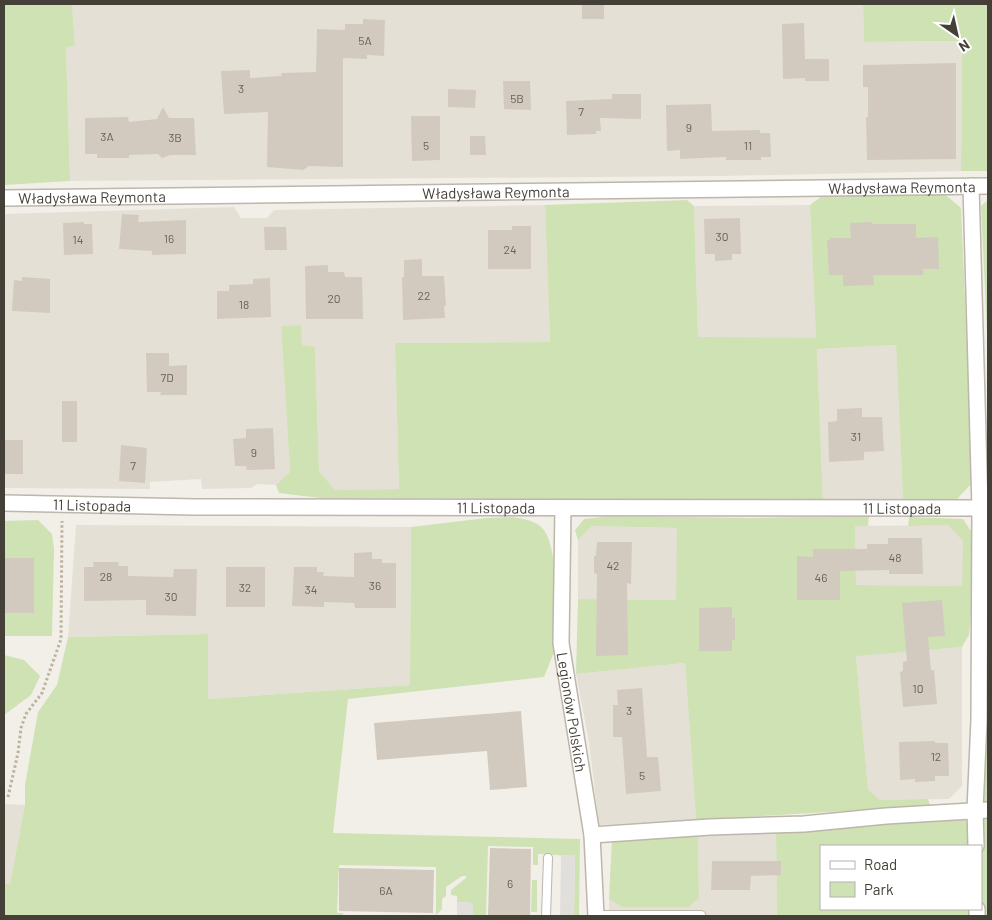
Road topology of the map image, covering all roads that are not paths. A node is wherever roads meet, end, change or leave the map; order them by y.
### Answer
1 (971, 186) junction
2 (988, 186) edge
3 (4, 198) edge
4 (4, 503) edge
5 (564, 508) junction
6 (984, 508) edge
7 (982, 810) edge
8 (592, 835) junction
9 (976, 845) edge
10 (548, 858) dead end
11 (701, 915) dead end
12 (546, 916) edge
13 (596, 916) edge

1 - 2 street, Władysława Reymonta
1 - 3 street, Władysława Reymonta
1 - 6 street
4 - 5 street, 11 Listopada
5 - 6 street, 11 Listopada
5 - 8 street, Legionów Polskich
6 - 7 street
7 - 8 street
7 - 9 street
8 - 13 street, Legionów Polskich
10 - 12 lane
11 - 13 lane

